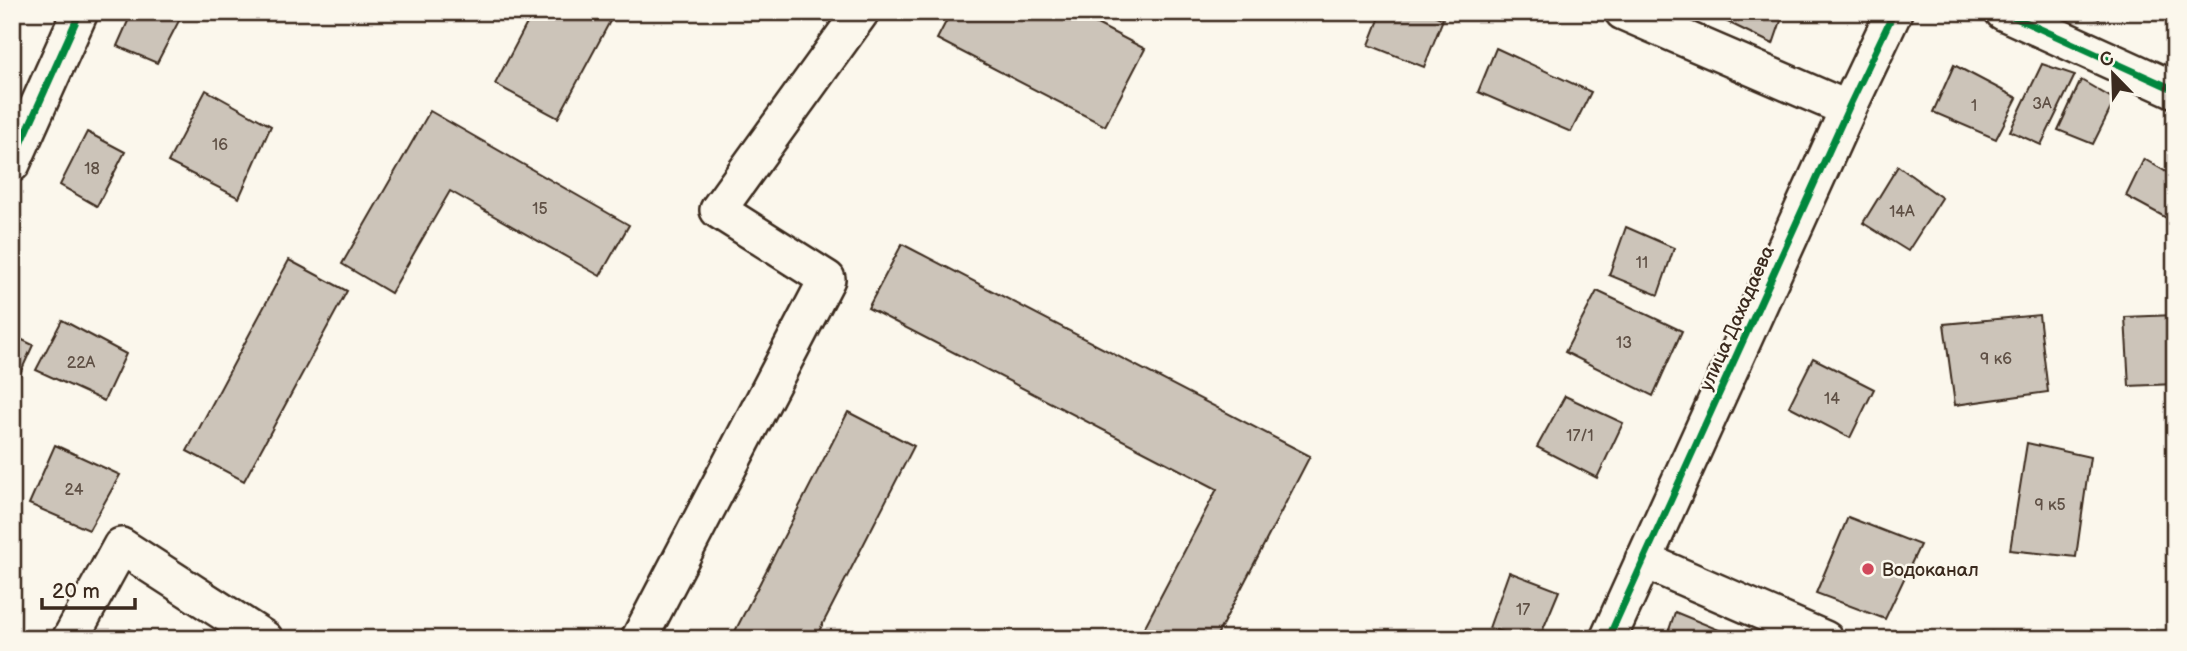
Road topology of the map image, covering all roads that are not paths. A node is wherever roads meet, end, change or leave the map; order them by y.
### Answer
1 (80, 12) edge
2 (861, 12) edge
3 (1623, 12) edge
4 (1894, 12) edge
5 (2003, 12) edge
6 (2175, 90) edge
7 (1848, 109) junction
8 (12, 164) edge
9 (1643, 561) junction
10 (70, 639) edge
11 (265, 639) edge
12 (639, 639) edge
13 (1608, 639) edge
14 (1825, 639) edge

1 - 8 street
2 - 12 street
3 - 7 street
4 - 7 street, улица Дахадаева
5 - 6 street
7 - 9 street, улица Дахадаева
9 - 13 street, улица Дахадаева
9 - 14 street
10 - 11 street

